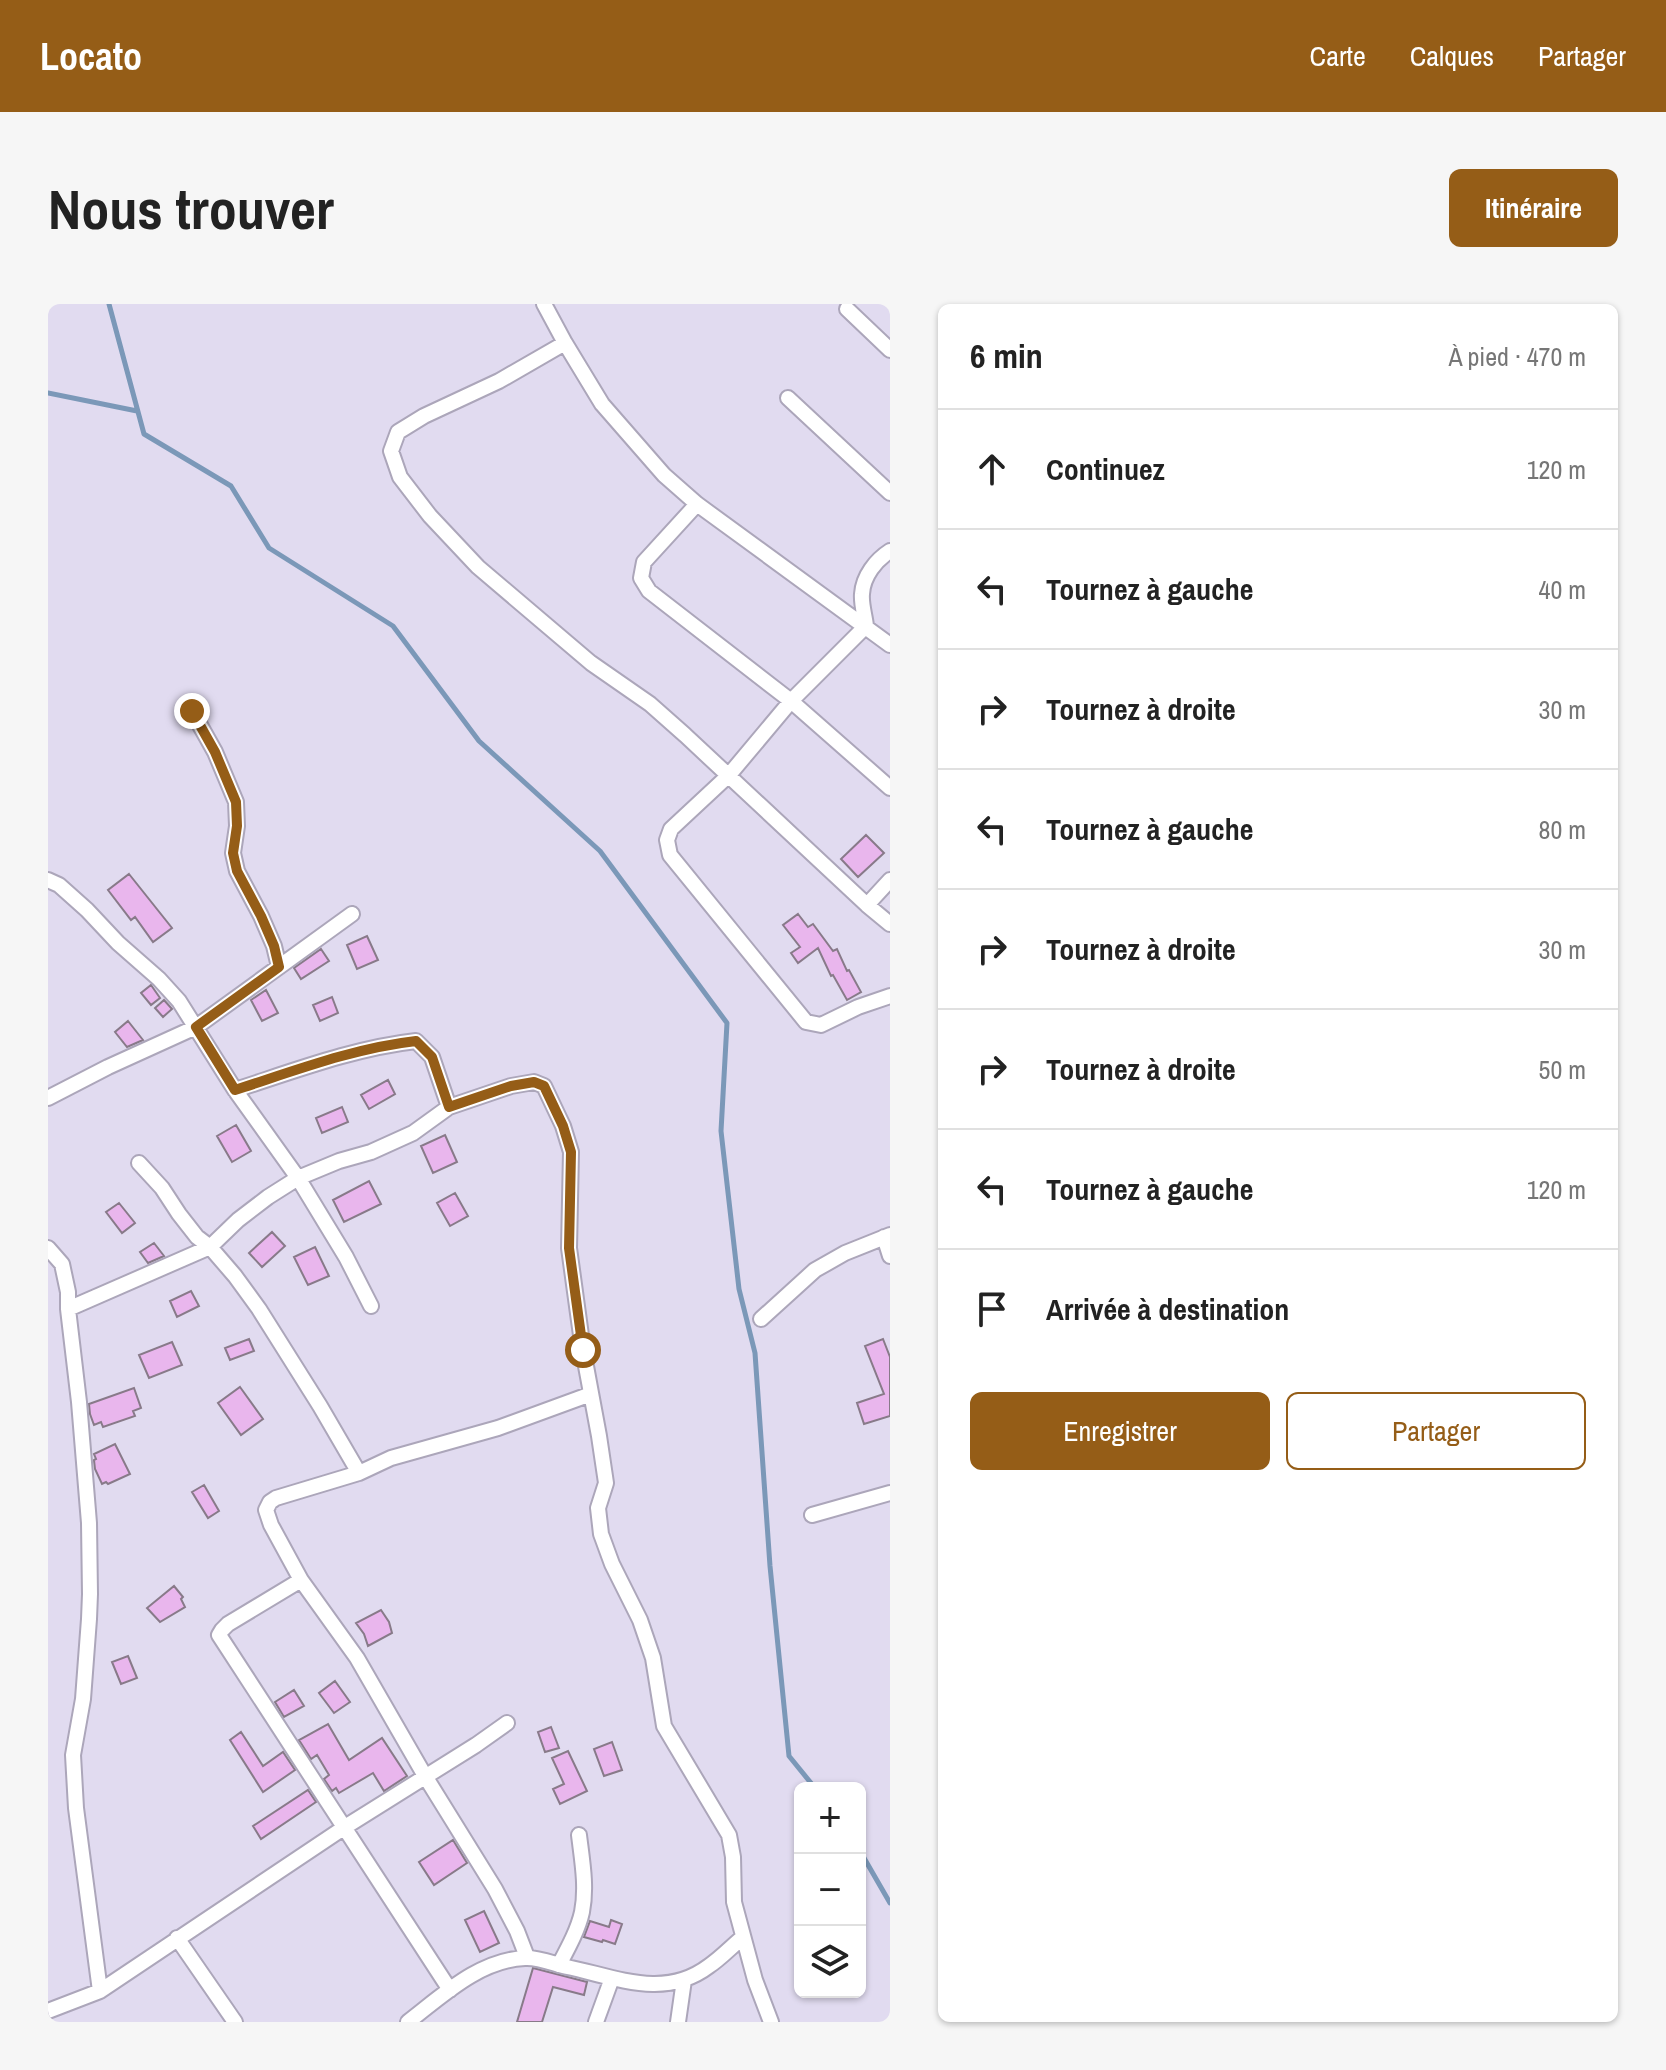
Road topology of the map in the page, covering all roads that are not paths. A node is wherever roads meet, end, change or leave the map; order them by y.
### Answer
1 (544, 304) edge
2 (847, 309) dead end
3 (565, 343) junction
4 (890, 350) edge
5 (788, 398) dead end
6 (890, 493) edge
7 (697, 504) junction
8 (890, 551) edge
9 (866, 626) junction
10 (890, 645) edge
11 (791, 701) junction
12 (192, 711) dead end
13 (729, 775) junction
14 (890, 788) edge
15 (48, 880) edge
16 (890, 880) edge
17 (867, 905) junction
18 (352, 914) dead end
19 (890, 924) edge
20 (279, 967) junction
21 (890, 996) edge
22 (196, 1027) junction
23 (235, 1090) junction
24 (48, 1098) edge
25 (449, 1107) junction
26 (139, 1163) dead end
27 (298, 1178) junction
28 (887, 1236) edge
29 (210, 1247) junction
30 (48, 1248) edge
31 (890, 1256) edge
32 (371, 1306) dead end
33 (68, 1309) junction
34 (761, 1319) dead end
35 (591, 1394) junction
36 (359, 1473) junction
37 (890, 1493) edge
38 (812, 1515) dead end
39 (301, 1580) junction
40 (507, 1723) dead end
41 (425, 1776) junction
42 (345, 1827) junction
43 (579, 1835) dead end
44 (177, 1938) junction
45 (742, 1938) junction
46 (527, 1957) junction
47 (559, 1965) junction
48 (612, 1978) junction
49 (684, 1980) junction
50 (450, 1990) junction
51 (100, 1991) junction
52 (48, 2011) edge
53 (235, 2022) edge
54 (408, 2022) edge
55 (596, 2022) edge
56 (678, 2022) edge
57 (771, 2022) edge

1 - 3 street
2 - 4 street
3 - 7 street
3 - 13 street
5 - 6 street
7 - 9 street
7 - 11 street
8 - 9 street
9 - 10 street
9 - 11 street
11 - 13 street
11 - 14 street
12 - 20 street
13 - 17 street
13 - 21 street
15 - 22 street
16 - 17 street
17 - 19 street
18 - 20 street
20 - 22 street
22 - 23 street
22 - 24 street
23 - 25 street
23 - 27 street
25 - 27 street
25 - 35 street
26 - 29 street
27 - 29 street
27 - 32 street
28 - 31 street
28 - 34 street
29 - 33 street
29 - 36 street
30 - 33 street
33 - 51 street
35 - 36 street
35 - 45 street
36 - 39 street
37 - 38 street
39 - 41 street
39 - 42 street
40 - 41 street
41 - 42 street
41 - 46 street
42 - 44 street
42 - 50 street
43 - 47 street
44 - 51 street
44 - 53 street
45 - 49 street
45 - 57 street
46 - 47 street
46 - 50 street
47 - 48 street
48 - 49 street
48 - 55 street
49 - 56 street
50 - 54 street
51 - 52 street

